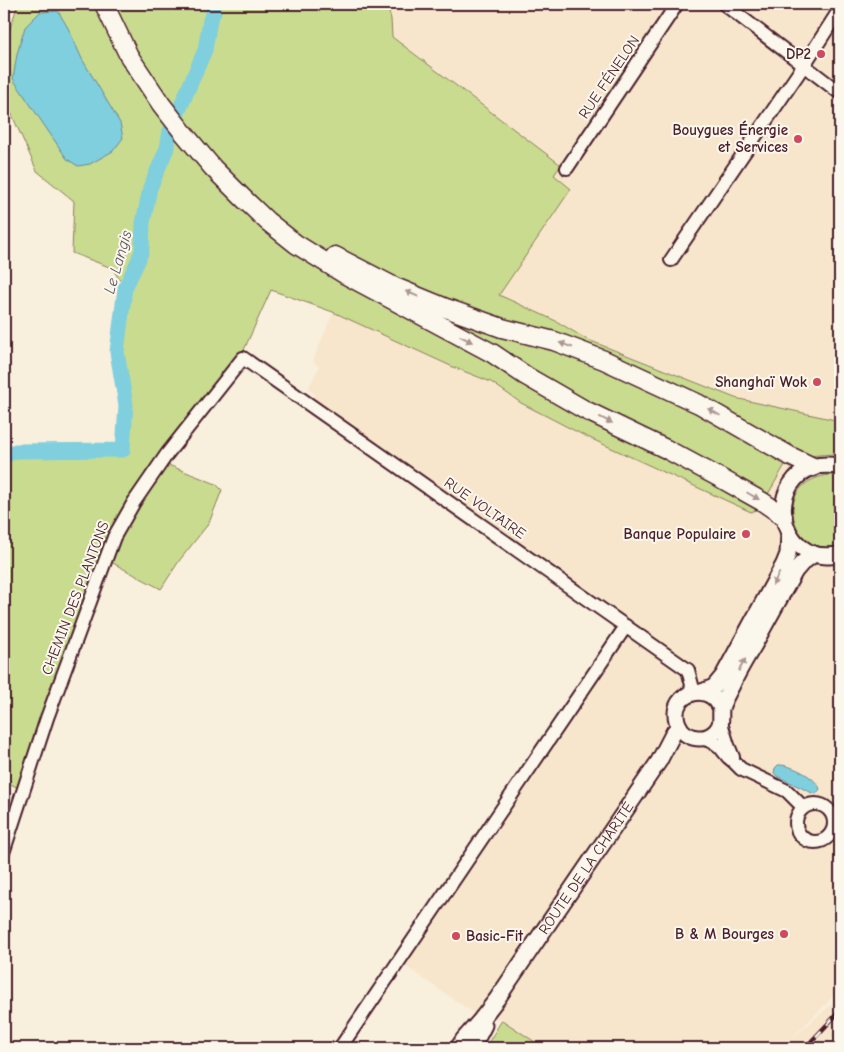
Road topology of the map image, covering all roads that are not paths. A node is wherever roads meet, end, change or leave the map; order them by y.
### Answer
1 (104, 4) edge
2 (677, 4) edge
3 (724, 4) edge
4 (840, 9) edge
5 (804, 65) junction
6 (840, 93) edge
7 (567, 168) dead end
8 (242, 197) junction
9 (671, 260) dead end
10 (243, 358) joint
11 (840, 466) edge
12 (814, 467) junction
13 (783, 516) junction
14 (789, 533) junction
15 (814, 554) junction
16 (840, 555) edge
17 (626, 626) junction
18 (696, 693) junction
19 (721, 716) junction
20 (679, 726) junction
21 (696, 737) junction
22 (659, 761) junction
23 (734, 762) junction
24 (803, 807) junction
25 (837, 825) edge
26 (4, 850) edge
27 (497, 999) junction
28 (340, 1048) edge
29 (458, 1048) edge
30 (472, 1048) edge

1 - 8 highway
2 - 7 street, RUE FÉNELON
3 - 5 street
4 - 5 street
5 - 6 street
5 - 9 street
12 -> 8 highway
8 -> 13 highway
10 - 17 street, RUE VOLTAIRE
10 - 26 street, CHEMIN DES PLANTONS
11 - 12 main road
12 - 13 main road
13 - 14 main road
14 - 15 main road
14 -> 18 main road
15 - 16 main road
19 -> 15 main road
17 - 18 street, RUE VOLTAIRE
17 - 28 street
18 - 19 main road
18 - 20 main road
19 - 21 main road
19 - 23 street
20 - 21 main road
20 - 22 main road, ROUTE DE LA CHARITÉ
21 - 22 main road, ROUTE DE LA CHARITÉ
21 - 23 street
22 - 27 main road, ROUTE DE LA CHARITÉ
23 - 24 street
24 - 25 street
24 - 25 street
27 - 29 main road, ROUTE DE LA CHARITÉ
27 - 30 main road, ROUTE DE LA CHARITÉ

